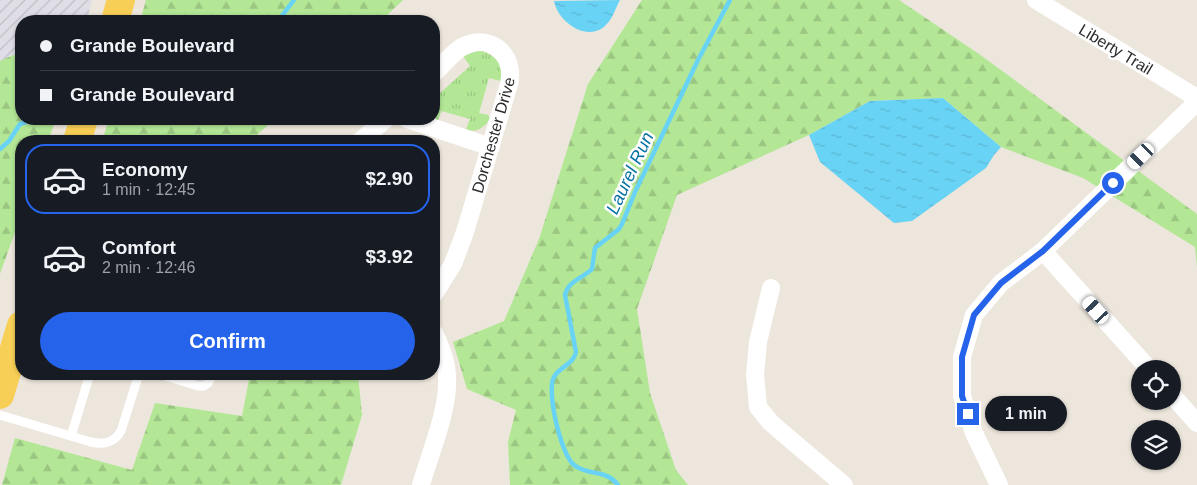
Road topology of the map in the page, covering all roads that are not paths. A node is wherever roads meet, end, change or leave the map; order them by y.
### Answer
1 (121, 0) edge
2 (1036, 0) edge
3 (116, 15) edge
4 (440, 67) edge
5 (1197, 98) edge
6 (1197, 102) edge
7 (379, 125) edge
8 (424, 125) edge
9 (367, 135) edge
10 (491, 147) junction
11 (1043, 251) junction
12 (440, 285) edge
13 (771, 288) dead end
14 (15, 345) edge
15 (440, 349) edge
16 (1141, 360) edge
17 (88, 380) edge
18 (137, 380) edge
19 (180, 380) edge
20 (210, 380) edge
21 (0, 396) edge
22 (1181, 405) edge
23 (0, 415) edge
24 (1197, 423) edge
25 (71, 436) junction
26 (991, 482) edge
27 (421, 485) edge
28 (844, 485) edge

1 - 3 main road
2 - 5 street, Liberty Trail
4 - 10 street, Dorchester Drive
6 - 11 street
7 - 9 street
8 - 10 street
10 - 12 street, Dorchester Drive
11 - 16 street
11 - 26 street
13 - 28 street
14 - 21 main road
15 - 27 street
17 - 25 lane
18 - 25 lane
19 - 20 lane
22 - 24 street
23 - 25 lane

